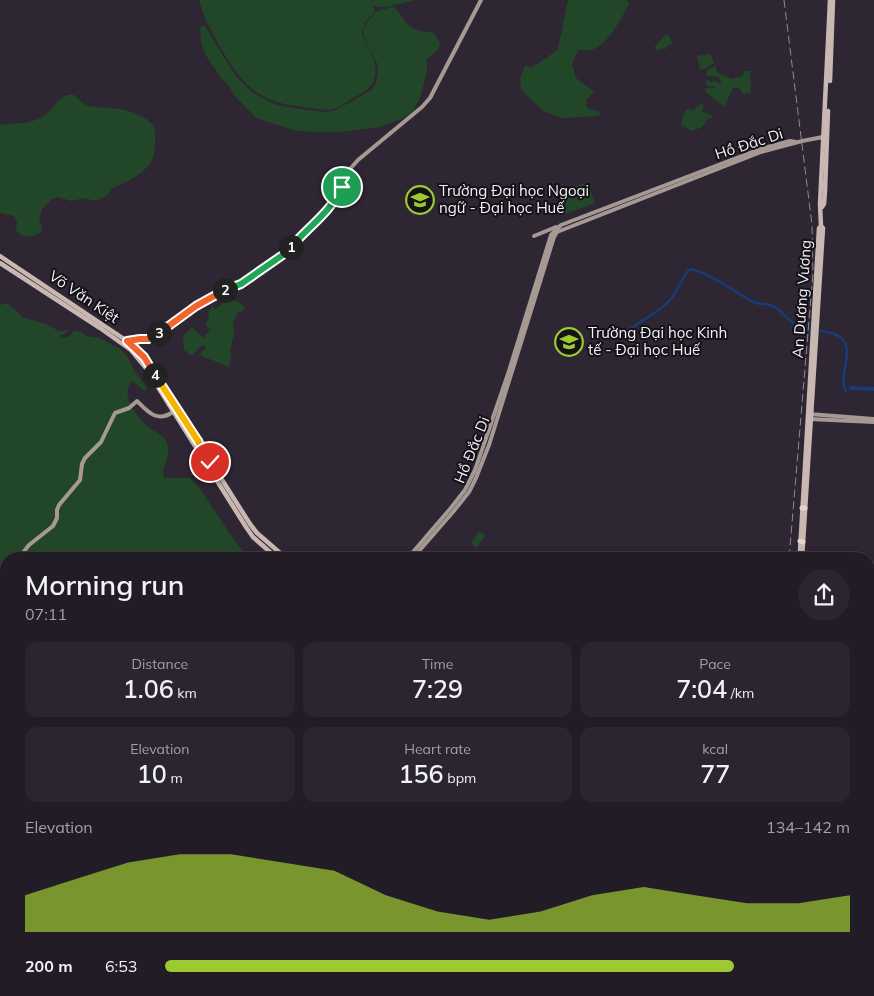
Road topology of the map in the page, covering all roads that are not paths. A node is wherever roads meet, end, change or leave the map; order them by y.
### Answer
1 (481, 0) edge
2 (832, 0) edge
3 (829, 67) junction
4 (823, 138) junction
5 (798, 142) junction
6 (822, 207) junction
7 (561, 225) junction
8 (556, 231) junction
9 (534, 236) dead end
10 (0, 256) edge
11 (0, 263) edge
12 (37, 284) junction
13 (533, 299) junction
14 (125, 343) junction
15 (175, 410) junction
16 (809, 417) junction
17 (874, 420) edge
18 (245, 522) junction
19 (24, 552) edge
20 (270, 552) edge
21 (279, 552) edge
22 (413, 552) edge
23 (418, 552) edge
24 (801, 552) edge

1 - 14 street
2 - 3 main road
3 - 4 main road
3 - 6 main road
4 - 5 street
4 - 6 main road
5 - 7 street, Hồ Đắc Di
5 - 8 street, Hồ Đắc Di
6 - 16 main road, An Dương Vương
7 - 8 street, Hồ Đắc Di
7 - 9 street
8 - 13 street, Hồ Đắc Di
10 - 12 main road, Võ Văn Kiệt
11 - 12 main road, Võ Văn Kiệt
12 - 14 main road, Võ Văn Kiệt
13 - 22 street, Hồ Đắc Di
13 - 23 street, Hồ Đắc Di
14 - 15 main road, Võ Văn Kiệt
15 - 18 main road, Võ Văn Kiệt
15 - 19 street
16 - 17 street
16 - 24 main road, An Dương Vương
18 - 20 main road, Võ Văn Kiệt
18 - 21 main road, Võ Văn Kiệt

